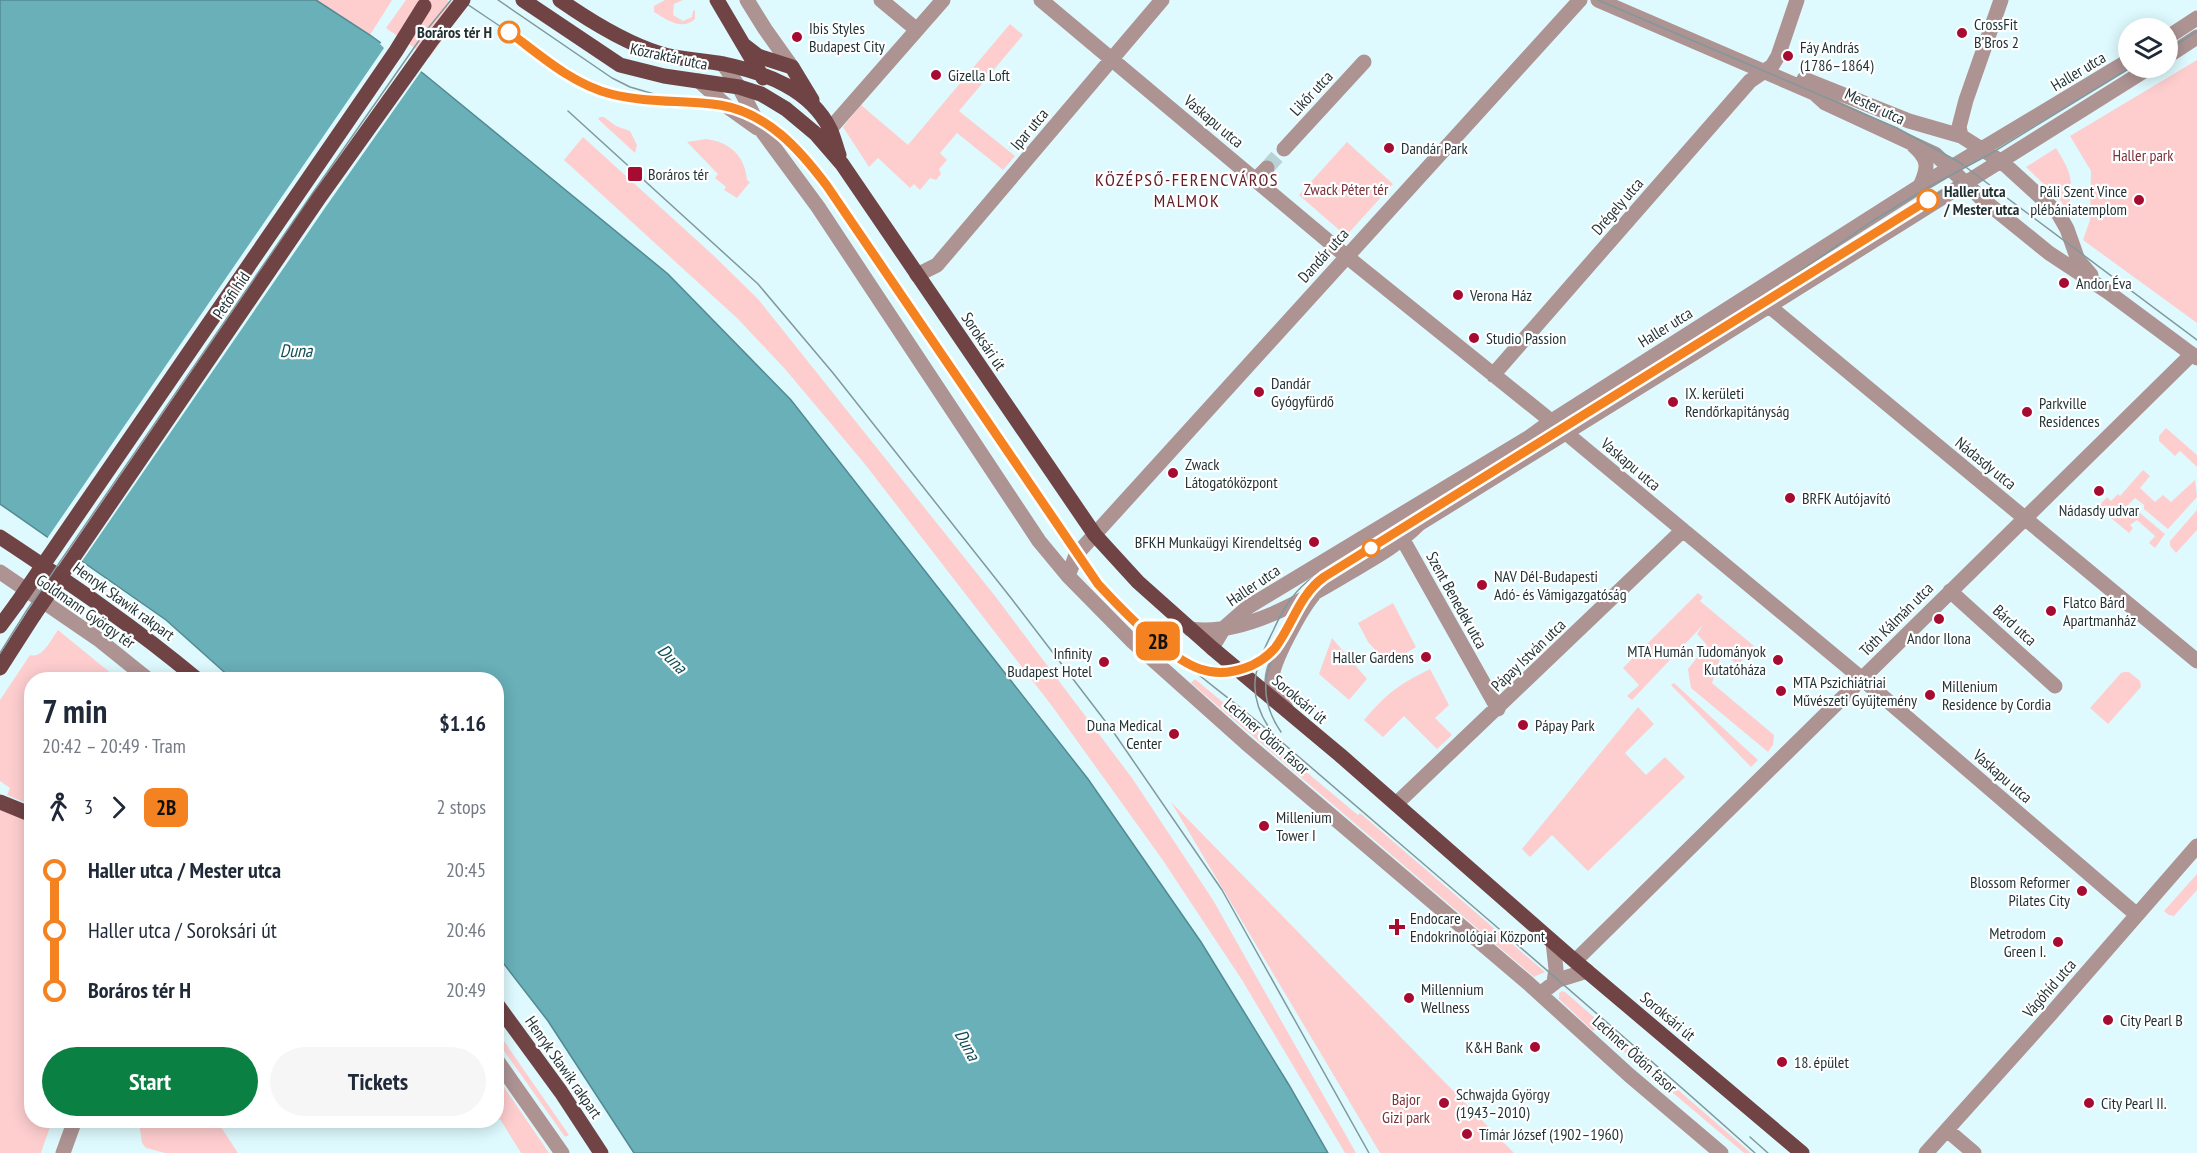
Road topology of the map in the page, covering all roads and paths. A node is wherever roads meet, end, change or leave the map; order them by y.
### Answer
1 (427, 0) edge
2 (463, 0) edge
3 (523, 0) edge
4 (717, 0) edge
5 (747, 0) edge
6 (881, 0) edge
7 (942, 0) edge
8 (1041, 0) edge
9 (1162, 0) edge
10 (1580, 0) edge
11 (1598, 0) edge
12 (1621, 0) edge
13 (1797, 0) edge
14 (2001, 0) edge
15 (563, 1) edge
16 (2197, 18) edge
17 (551, 20) junction
18 (916, 30) junction
19 (2178, 30) edge
20 (2197, 38) edge
21 (741, 42) junction
22 (2178, 50) edge
23 (1112, 59) junction
24 (1364, 62) dead end
25 (723, 64) junction
26 (2118, 67) edge
27 (792, 68) junction
28 (1768, 69) junction
29 (759, 73) junction
30 (2134, 78) edge
31 (699, 81) junction
32 (739, 87) junction
33 (786, 109) junction
34 (817, 111) junction
35 (830, 129) junction
36 (762, 131) junction
37 (2006, 134) junction
38 (1961, 136) junction
39 (1911, 142) junction
40 (1284, 149) tunnel mouth
41 (1982, 149) junction
42 (2002, 162) junction
43 (842, 164) junction
44 (1951, 167) junction
45 (1267, 168) tunnel mouth
46 (1256, 180) junction
47 (1967, 183) junction
48 (1920, 186) junction
49 (2067, 229) junction
50 (2049, 253) junction
51 (1346, 256) junction
52 (917, 275) junction
53 (2108, 292) junction
54 (1754, 293) junction
55 (1769, 306) junction
56 (2194, 356) edge
57 (1493, 375) junction
58 (1550, 422) junction
59 (1566, 433) junction
60 (2025, 518) junction
61 (1683, 530) junction
62 (1095, 535) junction
63 (0, 537) edge
64 (1403, 540) junction
65 (0, 572) edge
66 (1068, 576) junction
67 (1950, 591) junction
68 (1316, 592) junction
69 (0, 626) edge
70 (1224, 628) junction
71 (1190, 629) junction
72 (1212, 648) junction
73 (2197, 661) edge
74 (0, 668) edge
75 (139, 672) edge
76 (188, 672) edge
77 (1862, 678) junction
78 (2055, 686) dead end
79 (1498, 709) junction
80 (1291, 716) junction
81 (0, 802) edge
82 (1396, 804) junction
83 (24, 812) edge
84 (2197, 846) edge
85 (2137, 915) junction
86 (1553, 942) junction
87 (1581, 966) junction
88 (1554, 982) junction
89 (1540, 994) junction
90 (504, 1014) edge
91 (504, 1070) edge
92 (72, 1128) edge
93 (1947, 1130) junction
94 (63, 1153) edge
95 (562, 1153) edge
96 (601, 1153) edge
97 (1721, 1153) edge
98 (1802, 1153) edge
99 (1926, 1153) edge
100 (1974, 1153) edge

1 - 69 main road, Petőfi híd, bridge
2 - 74 main road, Petőfi híd, bridge
3 - 17 main road, Közraktár utca
4 - 21 main road
5 - 27 street
6 - 18 street
7 - 18 street
8 - 23 street, Vaskapu utca
9 - 23 street, Ipar utca
10 - 51 street, Dandár utca
11 - 28 street, Mester utca
12 - 28 street, Mester utca
13 - 28 street
14 - 38 street
15 - 17 main road
15 - 25 main road, Közraktár utca
16 - 19 street
17 - 31 main road, Közraktár utca
18 - 35 street
20 - 22 street
21 - 27 main road
21 - 29 main road
23 - 46 street, Vaskapu utca
23 - 52 street, Ipar utca
24 - 40 street, Likőr utca
25 - 29 main road, Közraktár utca
25 - 32 street, Lechner Ödön fasor
26 - 37 street, Haller utca
27 - 34 main road
28 - 38 street, Mester utca
28 - 39 street, Mester utca
28 - 57 street, Drégely utca
29 - 33 main road
29 - 34 main road, Közraktár utca
30 - 42 street, Haller utca
31 - 32 main road, Közraktár utca
31 - 36 street, Lechner Ödön fasor
32 - 33 main road, Közraktár utca
32 - 36 street, Lechner Ödön fasor
33 - 43 main road, Soroksári út
34 - 35 main road, Soroksári út
35 - 43 main road, Soroksári út
36 - 66 street, Lechner Ödön fasor
37 - 38 street
37 - 41 street, Haller utca
38 - 41 street, Mester utca
39 - 44 street, Mester utca
39 - 48 street
41 - 42 street, Mester utca
41 - 44 street, Haller utca
42 - 47 street, Haller utca
42 - 49 street, Mester utca
43 - 52 main road, Soroksári út
44 - 47 street, Mester utca
44 - 48 street, Haller utca
45 - 46 street
46 - 51 street, Vaskapu utca
47 - 50 street, Mester utca
47 - 55 street, Haller utca
48 - 54 street, Haller utca
49 - 50 street
49 - 53 street, Mester utca
50 - 53 street, Mester utca
51 - 57 street, Vaskapu utca
51 - 62 street, Dandár utca
52 - 62 main road, Soroksári út
53 - 56 street, Mester utca
54 - 55 street, Nádasdy utca
54 - 58 street, Haller utca
55 - 59 street, Haller utca
55 - 60 street, Nádasdy utca
56 - 60 street, Tóth Kálmán utca
57 - 58 street, Vaskapu utca
58 - 59 street, Vaskapu utca
58 - 70 street, Haller utca
59 - 61 street, Vaskapu utca
59 - 64 street, Haller utca
60 - 67 street, Tóth Kálmán utca
60 - 73 street, Nádasdy utca
61 - 77 street, Vaskapu utca
61 - 79 street, Pápay István utca
62 - 66 street, Dandár utca
62 - 71 main road, Soroksári út
63 - 76 main road, Henryk Sławik rakpart
64 - 68 street, Haller utca
64 - 79 street, Szent Benedek utca
65 - 75 street, Goldmann György tér
66 - 89 street, Lechner Ödön fasor
67 - 77 street, Tóth Kálmán utca
67 - 78 street, Bárd utca
68 - 70 street, Haller utca
68 - 80 street, Haller utca
70 - 71 street, Haller utca
70 - 72 street, Haller utca
71 - 72 main road, Soroksári út
72 - 80 main road, Soroksári út
77 - 85 street, Vaskapu utca
77 - 87 street, Tóth Kálmán utca
79 - 82 street, Pápay István utca
80 - 82 main road, Soroksári út
81 - 83 main road
82 - 86 main road, Soroksári út
84 - 85 street, Vágóhíd utca
85 - 93 street, Vágóhíd utca
86 - 87 main road, Soroksári út
86 - 88 street
87 - 88 street
87 - 98 main road, Soroksári út
88 - 89 street
89 - 97 street, Lechner Ödön fasor
90 - 96 main road, Henryk Sławik rakpart
91 - 95 street
92 - 94 street
93 - 99 street, Vágóhíd utca
93 - 100 street

